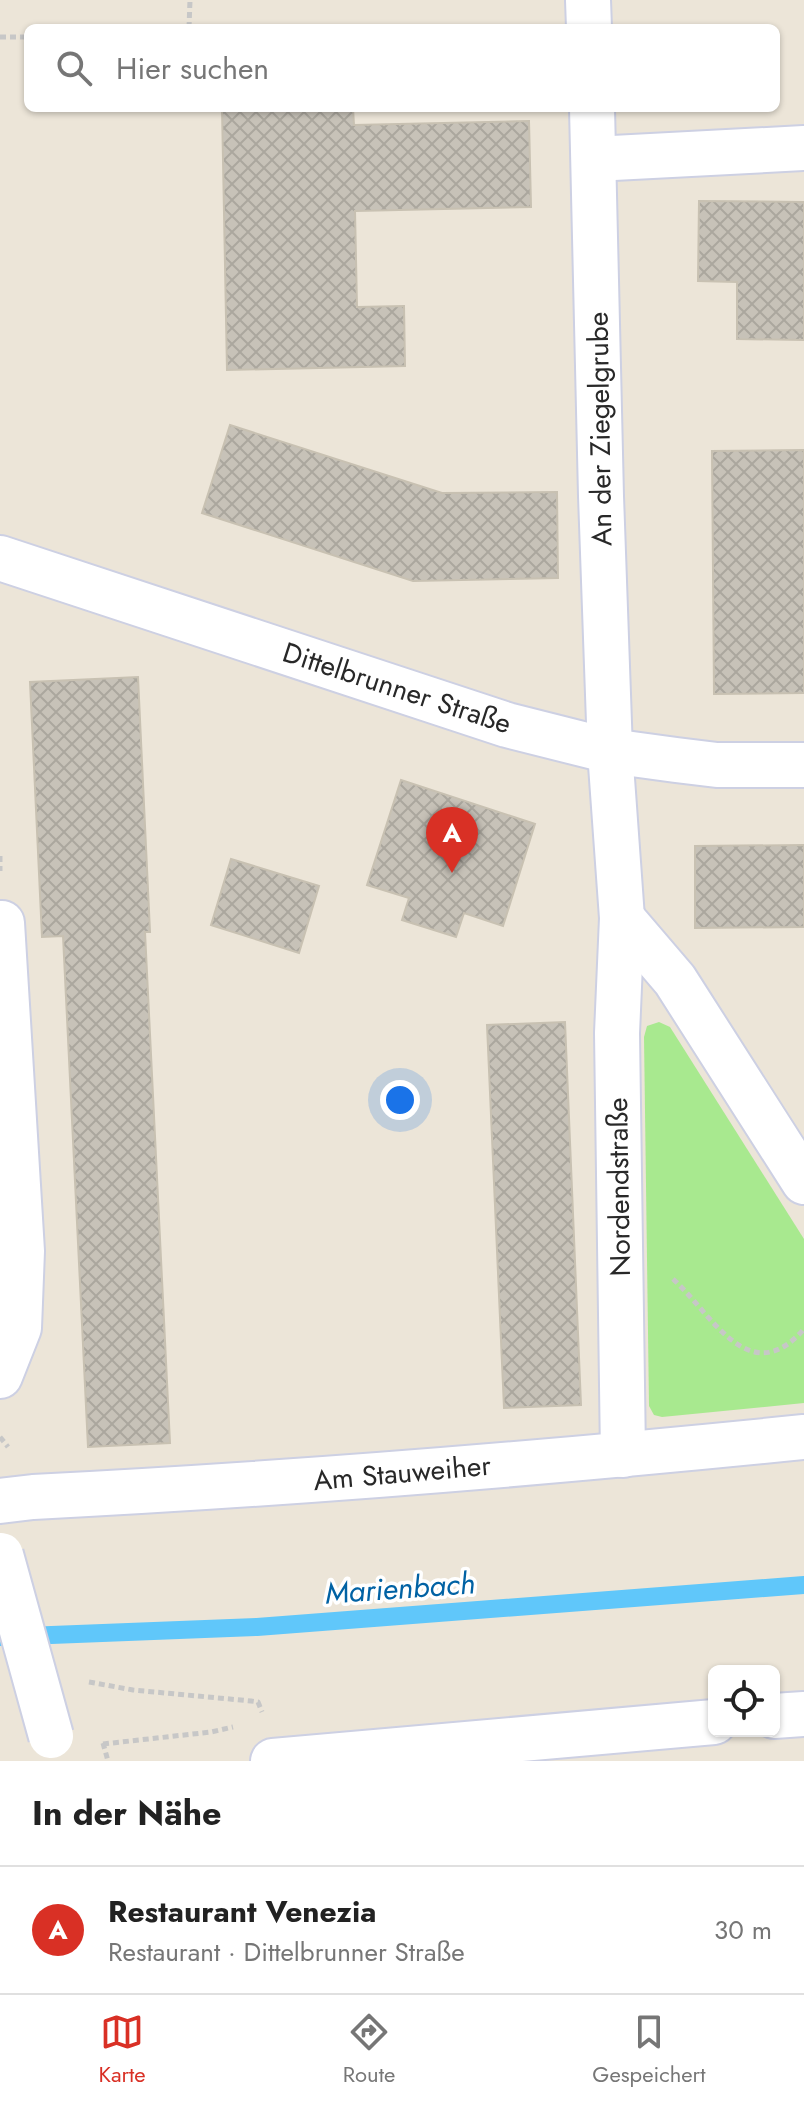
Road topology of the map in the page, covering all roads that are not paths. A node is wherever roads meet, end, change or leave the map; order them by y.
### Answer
1 (588, 0) edge
2 (589, 24) edge
3 (592, 112) edge
4 (804, 148) edge
5 (594, 159) junction
6 (0, 558) edge
7 (610, 751) junction
8 (804, 765) edge
9 (622, 918) junction
10 (2, 923) dead end
11 (804, 1182) edge
12 (0, 1376) edge
13 (804, 1437) edge
14 (623, 1455) junction
15 (0, 1501) edge
16 (1, 1555) edge
17 (804, 1714) edge
18 (780, 1716) edge
19 (708, 1723) edge
20 (51, 1736) dead end
21 (273, 1761) edge

1 - 2 street
3 - 5 street, An der Ziegelgrube
4 - 5 street
5 - 7 street, An der Ziegelgrube
6 - 7 street, Dittelbrunner Straße
7 - 8 street, Dittelbrunner Straße
7 - 9 street, Nordendstraße
9 - 11 street
9 - 14 street, Nordendstraße
10 - 12 street
13 - 14 street, Am Stauweiher
14 - 15 street, Am Stauweiher
16 - 20 street, bridge
17 - 18 street
19 - 21 street

